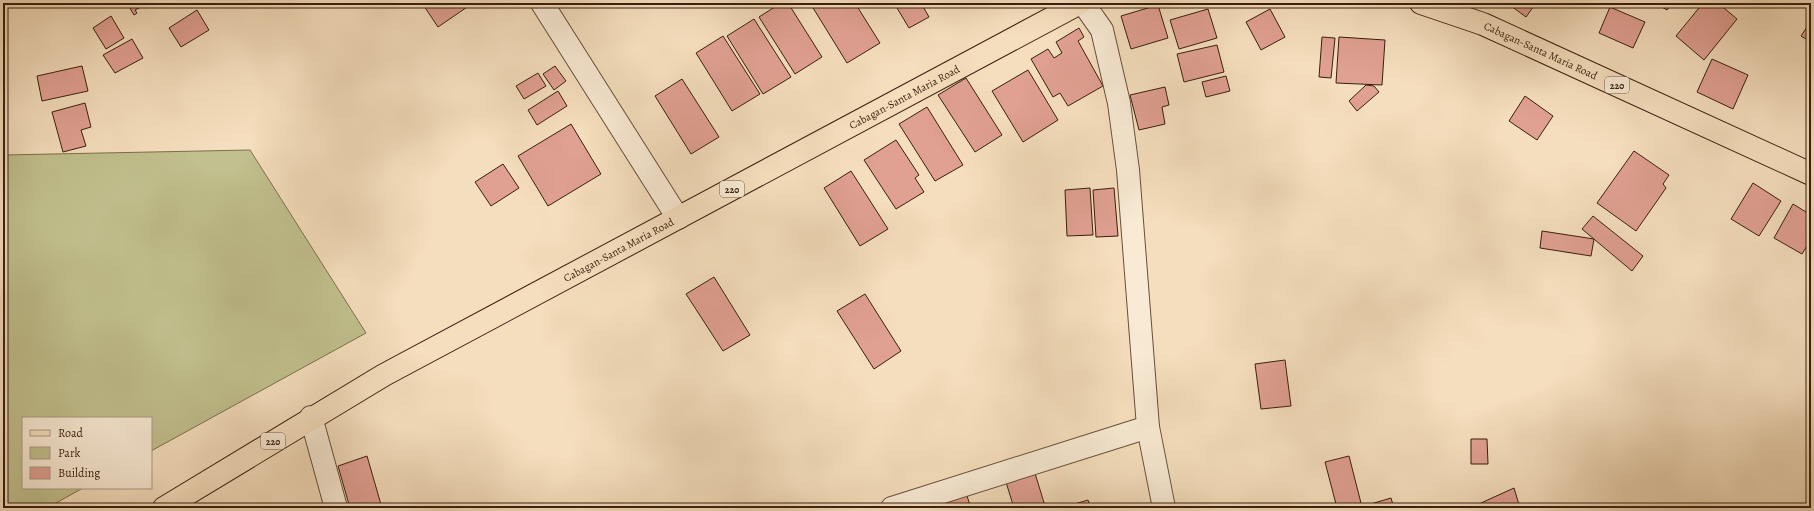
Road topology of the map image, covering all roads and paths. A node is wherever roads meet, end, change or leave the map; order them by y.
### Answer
1 (542, 3) edge
2 (1082, 3) edge
3 (1421, 3) edge
4 (1811, 174) edge
5 (678, 218) junction
6 (311, 417) junction
7 (1148, 427) junction
8 (164, 508) edge
9 (336, 508) edge
10 (892, 508) edge
11 (1164, 508) edge

1 - 5 street
2 - 5 main road, Cabagan-Santa Maria Road / 220
2 - 7 street
3 - 4 main road, Cabagan-Santa Maria Road / 220
5 - 6 main road, Cabagan-Santa Maria Road / 220
6 - 8 main road, Cabagan-Santa Maria Road / 220
6 - 9 street
7 - 10 street
7 - 11 street

